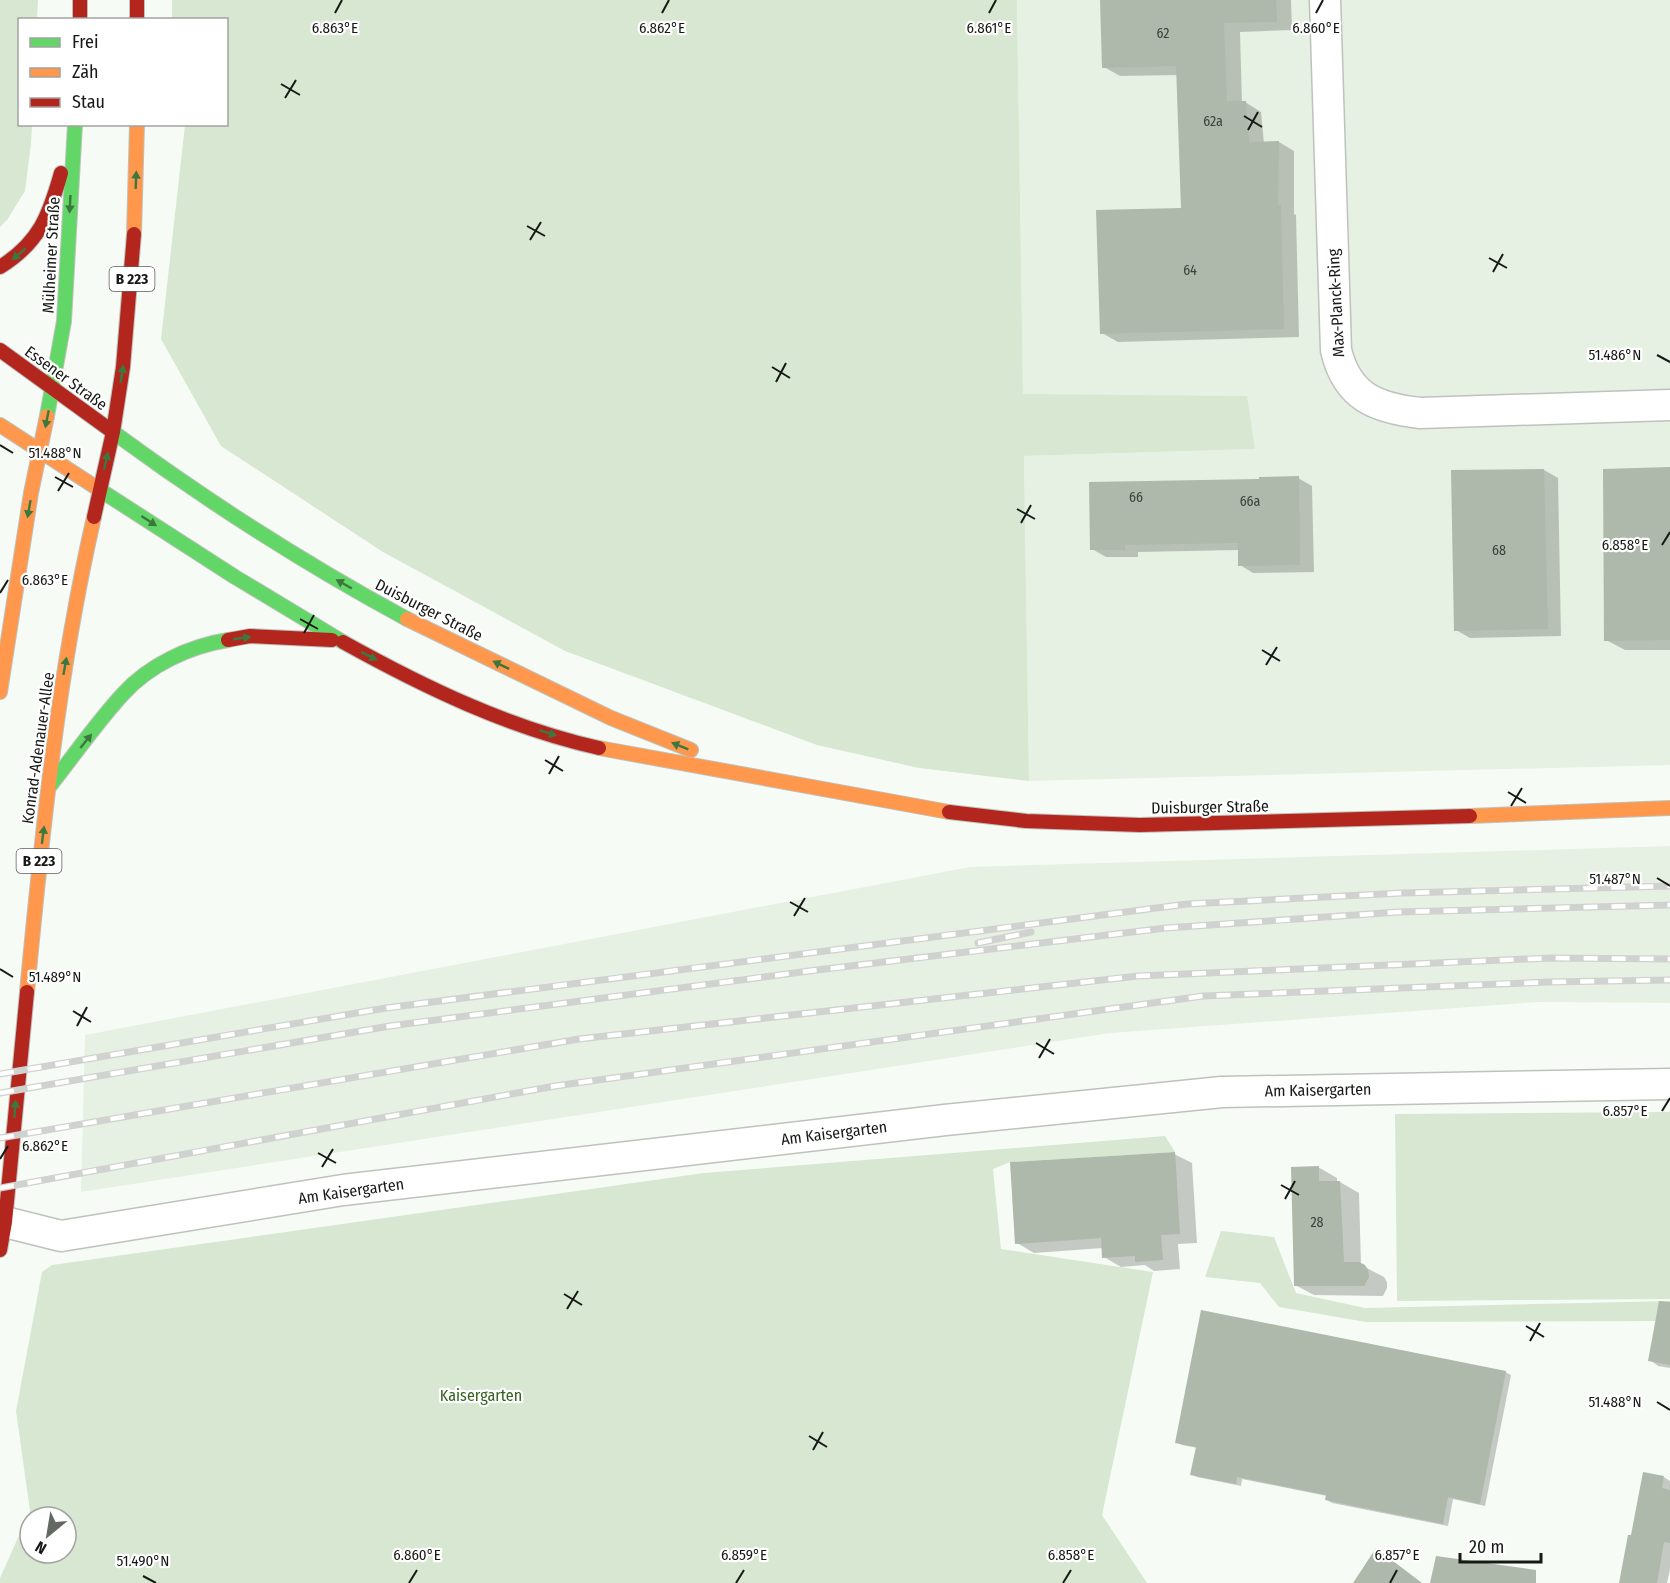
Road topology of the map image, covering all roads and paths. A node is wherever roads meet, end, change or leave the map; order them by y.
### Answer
1 (80, 0) edge
2 (137, 0) edge
3 (1325, 0) edge
4 (80, 18) edge
5 (137, 18) edge
6 (73, 126) edge
7 (74, 126) edge
8 (137, 126) edge
9 (0, 267) edge
10 (0, 350) edge
11 (53, 387) junction
12 (1670, 405) edge
13 (0, 425) edge
14 (113, 432) junction
15 (40, 451) junction
16 (100, 490) junction
17 (338, 640) junction
18 (0, 692) edge
19 (753, 775) junction
20 (49, 787) junction
21 (1670, 808) edge
22 (1670, 1084) edge
23 (2, 1236) edge

1 - 4 main road
2 - 5 main road
3 - 12 street, Max-Planck-Ring
6 -> 9 main road
7 -> 11 main road, Mülheimer Straße
14 -> 8 main road, B 223
10 - 11 main road, Essener Straße
11 - 14 main road, Essener Straße
11 -> 15 main road
13 - 15 main road
16 -> 14 main road, Konrad-Adenauer-Allee / B 223
19 -> 14 main road, Duisburger Straße
15 - 16 main road
15 -> 18 main road
16 -> 17 main road, Duisburger Straße
20 -> 16 main road, Konrad-Adenauer-Allee / B 223
17 -> 19 main road, Duisburger Straße
20 -> 17 main road
19 - 21 main road, Duisburger Straße
23 -> 20 main road, Konrad-Adenauer-Allee / B 223
22 - 23 street, Am Kaisergarten

